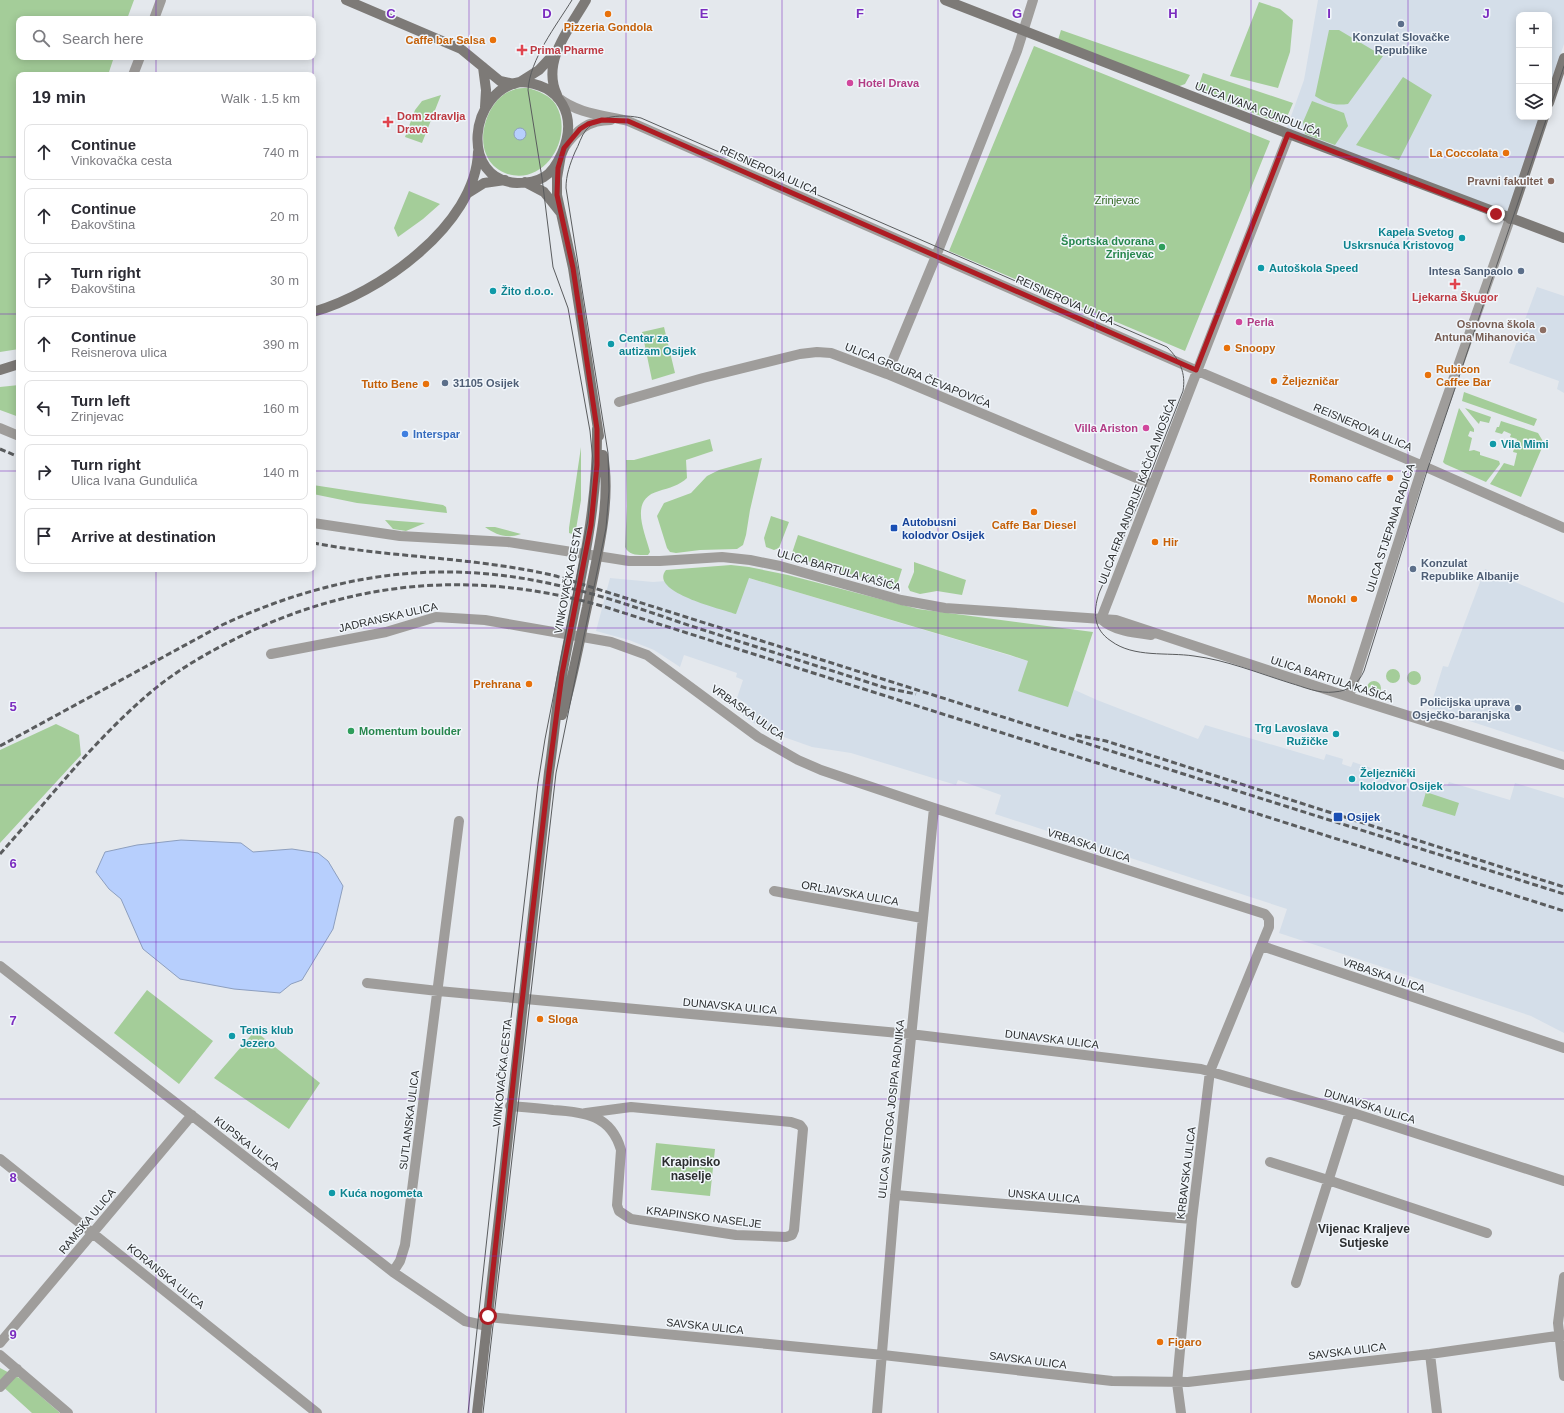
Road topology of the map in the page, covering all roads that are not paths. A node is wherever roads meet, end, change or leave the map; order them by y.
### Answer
1 (161, 0) edge
2 (346, 0) edge
3 (586, 0) edge
4 (945, 0) edge
5 (1033, 0) edge
6 (155, 16) edge
7 (1024, 31) junction
8 (558, 49) junction
9 (1564, 58) edge
10 (139, 60) edge
11 (483, 67) junction
12 (134, 72) edge
13 (517, 83) junction
14 (1552, 94) edge
15 (558, 96) junction
16 (485, 109) junction
17 (1543, 120) edge
18 (628, 121) junction
19 (1288, 134) junction
20 (478, 148) junction
21 (562, 152) junction
22 (505, 180) junction
23 (525, 182) junction
24 (468, 193) junction
25 (562, 215) junction
26 (1510, 219) junction
27 (1564, 238) edge
28 (936, 256) junction
29 (316, 311) edge
30 (16, 365) edge
31 (4, 369) edge
32 (16, 370) edge
33 (1196, 370) junction
34 (887, 374) junction
35 (619, 402) dead end
36 (0, 428) edge
37 (16, 435) edge
38 (1423, 466) junction
39 (1153, 485) junction
40 (316, 523) edge
41 (1564, 528) edge
42 (1100, 619) junction
43 (595, 638) joint
44 (271, 654) dead end
45 (1349, 697) junction
46 (1564, 765) edge
47 (934, 808) junction
48 (459, 821) dead end
49 (774, 891) dead end
50 (922, 918) junction
51 (1262, 946) junction
52 (0, 966) edge
53 (367, 983) dead end
54 (438, 992) junction
55 (522, 999) junction
56 (910, 1034) junction
57 (1564, 1048) edge
58 (1210, 1071) junction
59 (510, 1106) junction
60 (618, 1108) junction
61 (1350, 1112) junction
62 (586, 1113) junction
63 (192, 1115) junction
64 (611, 1131) junction
65 (0, 1159) edge
66 (1270, 1162) dead end
67 (1328, 1180) junction
68 (1564, 1182) edge
69 (895, 1195) junction
70 (1192, 1219) junction
71 (92, 1233) junction
72 (1487, 1233) dead end
73 (393, 1272) junction
74 (1564, 1277) edge
75 (1296, 1283) dead end
76 (487, 1321) junction
77 (1562, 1336) edge
78 (0, 1343) edge
79 (1430, 1354) junction
80 (0, 1355) edge
81 (883, 1355) junction
82 (17, 1369) junction
83 (1564, 1376) edge
84 (1178, 1383) junction
85 (0, 1387) edge
86 (68, 1413) edge
87 (317, 1413) edge
88 (477, 1413) edge
89 (877, 1413) edge
90 (1181, 1413) edge
91 (1437, 1413) edge

1 - 6 street
2 - 11 main road
3 - 8 main road
4 - 7 main road, ULICA IVANA GUNDULIĆA
5 - 7 street
7 - 19 main road, ULICA IVANA GUNDULIĆA
7 - 28 street
8 - 13 main road
8 - 15 main road
9 - 14 main road
10 - 12 street
11 - 13 main road
11 - 16 main road
13 - 15 main road
13 - 16 main road
15 - 18 street, REISNEROVA ULICA
15 - 21 main road
16 - 20 main road
17 - 26 main road, ULICA STJEPANA RADIĆA
18 - 21 street
18 - 28 street, REISNEROVA ULICA
19 - 26 main road, ULICA IVANA GUNDULIĆA
19 - 33 street
20 - 22 main road
20 - 24 main road
21 - 23 main road
21 - 25 main road, VINKOVAČKA CESTA
22 - 23 main road
22 - 24 main road
23 - 25 main road, VINKOVAČKA CESTA
24 - 29 main road
25 - 55 main road, VINKOVAČKA CESTA
26 - 27 main road, ULICA IVANA GUNDULIĆA
26 - 38 street, ULICA STJEPANA RADIĆA
28 - 33 street, REISNEROVA ULICA
28 - 34 street
30 - 31 main road
31 - 32 main road
33 - 38 street, REISNEROVA ULICA
33 - 39 street, ULICA FRA ANDRIJE KAČIĆA MIOŠIĆA
34 - 35 street, ULICA GRGURA ČEVAPOVIĆA
34 - 39 street, ULICA GRGURA ČEVAPOVIĆA
36 - 37 street
38 - 41 street, REISNEROVA ULICA
38 - 45 street, ULICA STJEPANA RADIĆA
39 - 42 street, ULICA FRA ANDRIJE KAČIĆA MIOŠIĆA
40 - 42 street, ULICA BARTULA KAŠIĆA
42 - 45 street, ULICA BARTULA KAŠIĆA
43 - 44 street, JADRANSKA ULICA
43 - 47 street, VRBASKA ULICA
45 - 46 street, ULICA BARTULA KAŠIĆA
47 - 50 street, ULICA SVETOGA JOSIPA RADNIKA
47 - 51 street, VRBASKA ULICA
48 - 54 street, SUTLANSKA ULICA
49 - 50 street, ORLJAVSKA ULICA
50 - 56 street, ULICA SVETOGA JOSIPA RADNIKA
51 - 57 street, VRBASKA ULICA
51 - 58 street, KRBAVSKA ULICA
52 - 63 street, KUPSKA ULICA
53 - 54 street
54 - 55 street
54 - 73 street, SUTLANSKA ULICA
55 - 56 street, DUNAVSKA ULICA
55 - 59 main road, VINKOVAČKA CESTA
56 - 58 street, DUNAVSKA ULICA
56 - 69 street, ULICA SVETOGA JOSIPA RADNIKA
58 - 61 street, DUNAVSKA ULICA
58 - 70 street, KRBAVSKA ULICA
59 - 62 street, KRAPINSKO NASELJE
59 - 76 main road, VINKOVAČKA CESTA
60 - 62 street, KRAPINSKO NASELJE
60 - 64 street
60 - 64 street, KRAPINSKO NASELJE
61 - 67 street
61 - 68 street, DUNAVSKA ULICA
62 - 64 street, KRAPINSKO NASELJE
63 - 71 street, RAMSKA ULICA
63 - 73 street, KUPSKA ULICA
65 - 71 street, KORANSKA ULICA
66 - 67 street
67 - 72 street
67 - 75 street
69 - 70 street, UNSKA ULICA
69 - 81 street, ULICA SVETOGA JOSIPA RADNIKA
70 - 84 street, KRBAVSKA ULICA
71 - 78 street, RAMSKA ULICA
71 - 87 street, KORANSKA ULICA
73 - 76 street, KUPSKA ULICA
74 - 77 street
76 - 81 street, SAVSKA ULICA
76 - 88 main road, VINKOVAČKA CESTA
77 - 79 street, SAVSKA ULICA
77 - 83 street
79 - 84 street, SAVSKA ULICA
79 - 91 street
80 - 82 street
81 - 84 street, SAVSKA ULICA
81 - 89 street, ULICA SVETOGA JOSIPA RADNIKA
82 - 85 street
82 - 86 street
84 - 90 street, KRBAVSKA ULICA

